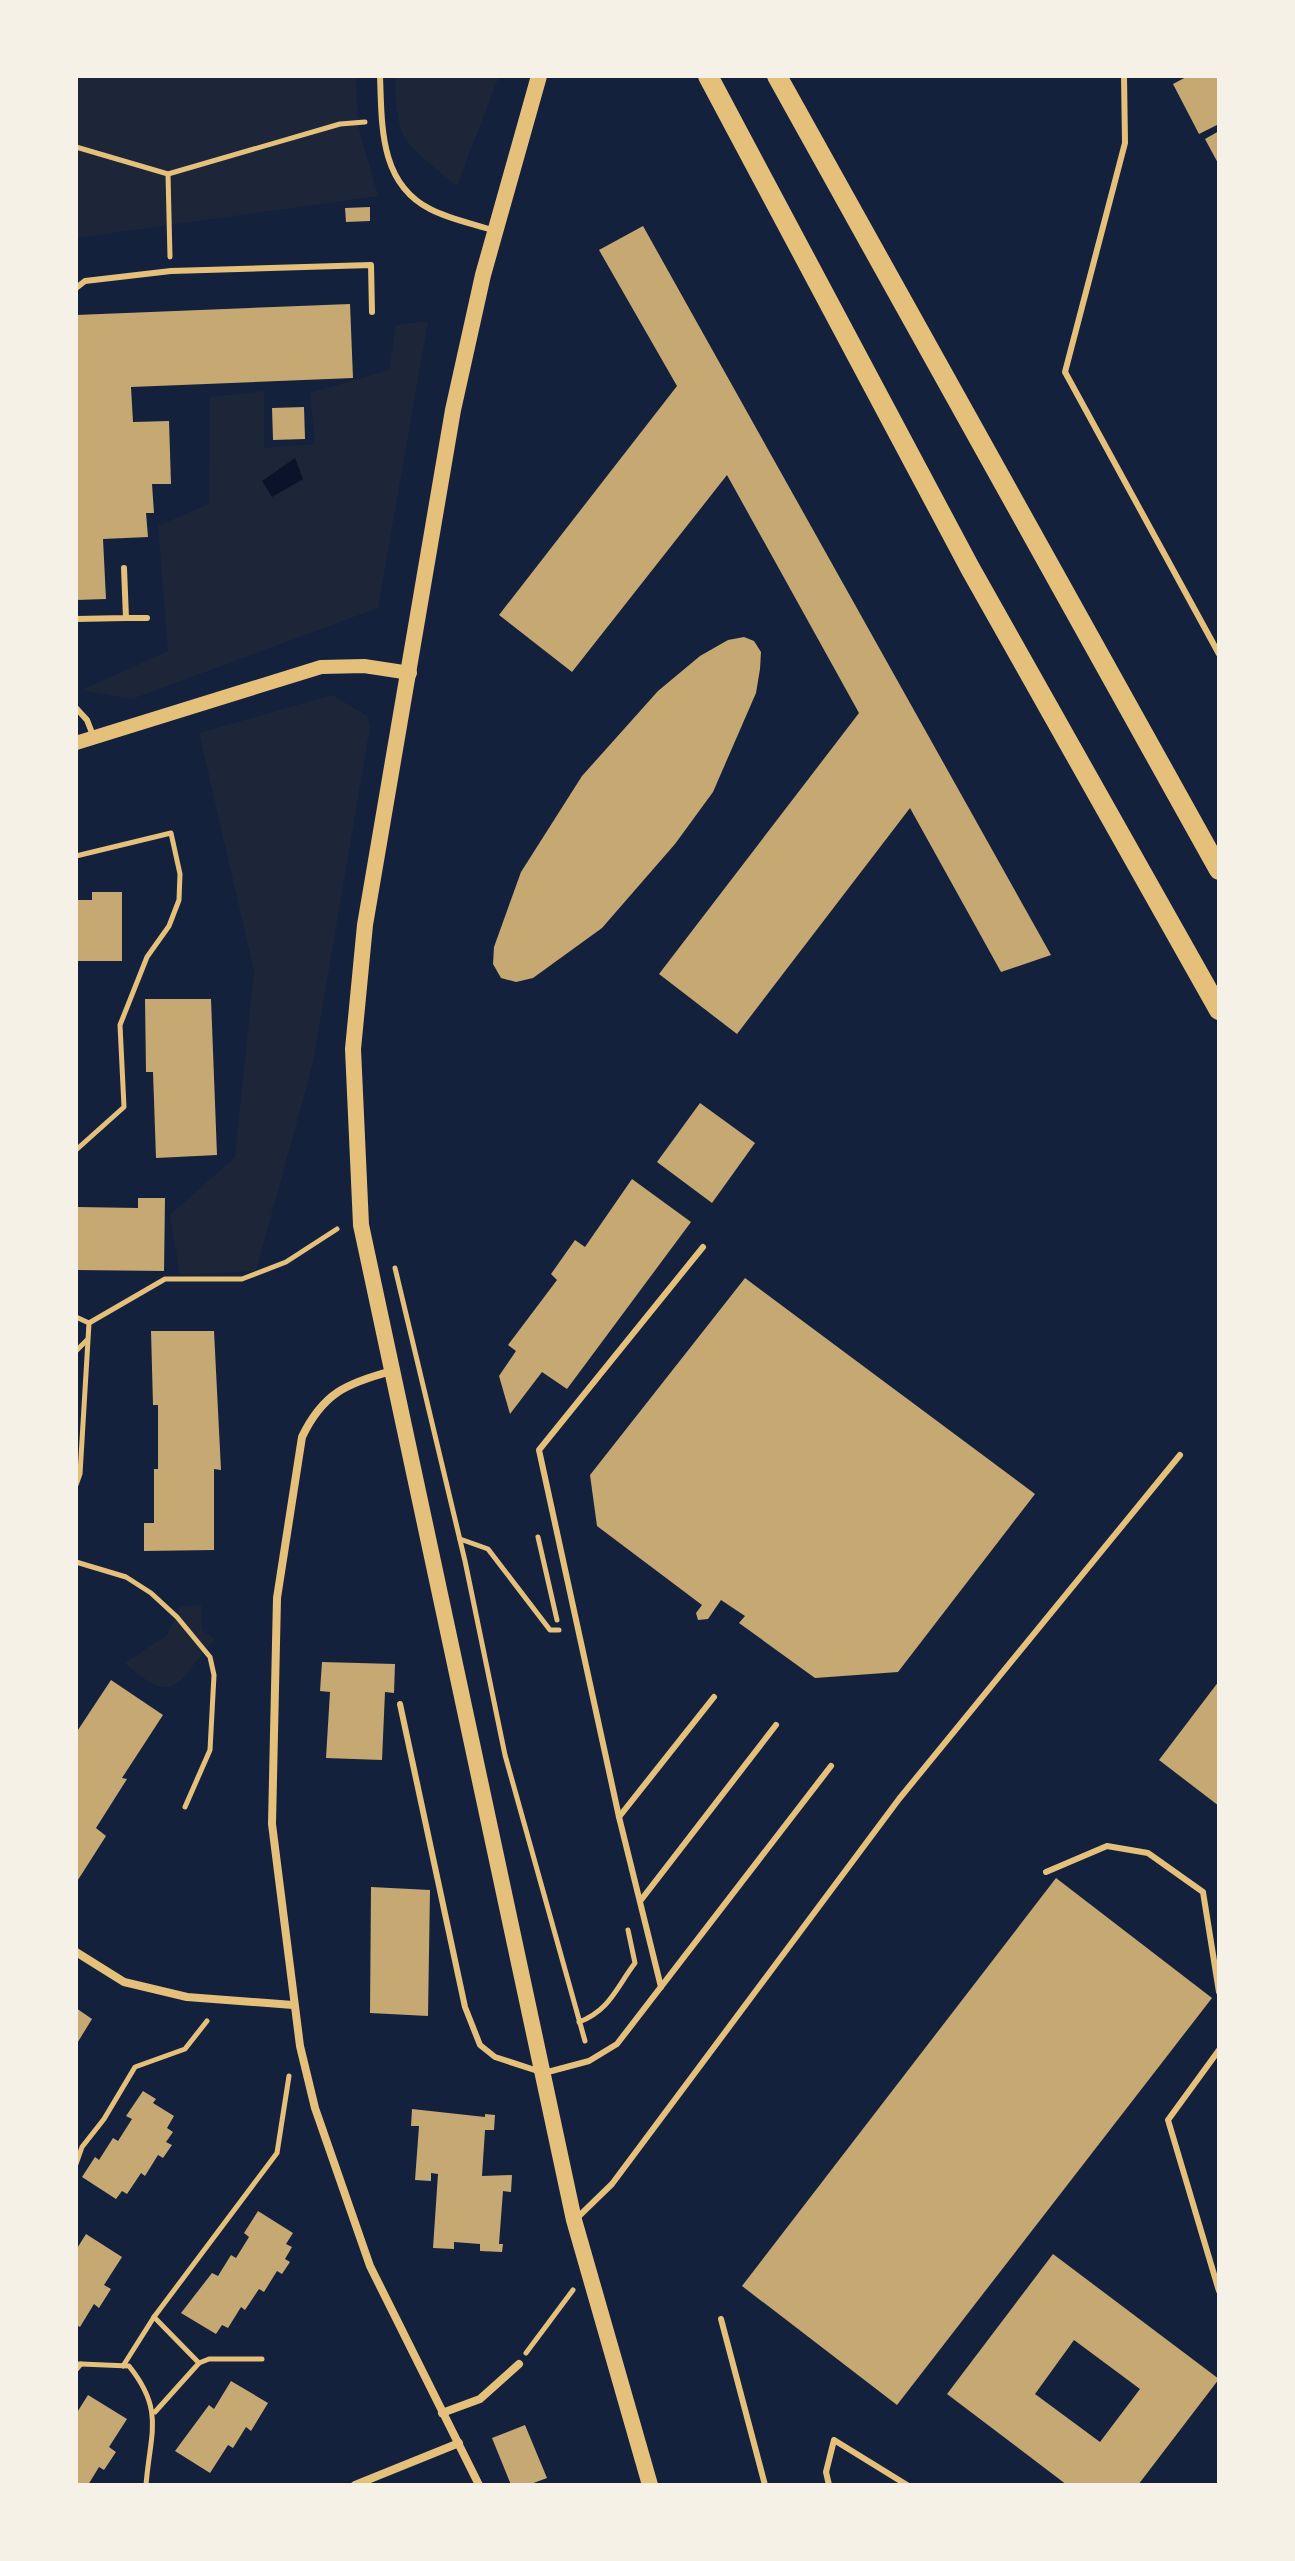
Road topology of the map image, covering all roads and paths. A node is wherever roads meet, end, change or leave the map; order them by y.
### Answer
1 (380, 76) edge
2 (539, 76) edge
3 (708, 76) edge
4 (777, 76) edge
5 (1124, 76) edge
6 (365, 122) dead end
7 (76, 147) edge
8 (168, 174) junction
9 (495, 231) junction
10 (171, 260) dead end
11 (76, 288) edge
12 (372, 312) dead end
13 (124, 568) dead end
14 (126, 618) junction
15 (147, 618) dead end
16 (76, 619) edge
17 (1219, 654) edge
18 (410, 673) junction
19 (76, 708) edge
20 (94, 738) junction
21 (76, 743) edge
22 (76, 856) edge
23 (1219, 870) edge
24 (1219, 1010) edge
25 (76, 1150) edge
26 (337, 1229) dead end
27 (703, 1247) dead end
28 (393, 1263) dead end
29 (76, 1317) edge
30 (89, 1323) junction
31 (88, 1339) junction
32 (76, 1351) edge
33 (392, 1371) junction
34 (1180, 1455) dead end
35 (76, 1485) edge
36 (538, 1537) dead end
37 (459, 1539) junction
38 (76, 1562) edge
39 (559, 1630) junction
40 (562, 1645) dead end
41 (714, 1697) dead end
42 (400, 1704) dead end
43 (776, 1725) dead end
44 (831, 1766) dead end
45 (185, 1807) dead end
46 (619, 1817) junction
47 (1046, 1872) dead end
48 (641, 1900) junction
49 (625, 1917) dead end
50 (76, 1952) edge
51 (661, 1987) junction
52 (1219, 1992) edge
53 (293, 2005) junction
54 (207, 2021) dead end
55 (579, 2022) junction
56 (585, 2041) dead end
57 (1219, 2050) edge
58 (544, 2073) junction
59 (289, 2074) dead end
60 (76, 2164) edge
61 (574, 2220) junction
62 (589, 2268) junction
63 (1219, 2291) edge
64 (154, 2317) junction
65 (721, 2319) dead end
66 (262, 2359) dead end
67 (199, 2363) junction
68 (519, 2364) joint
69 (78, 2366) edge
70 (123, 2366) junction
71 (155, 2412) junction
72 (442, 2413) junction
73 (459, 2443) junction
74 (892, 2476) junction
75 (146, 2485) edge
76 (355, 2485) edge
77 (479, 2485) edge
78 (650, 2485) edge
79 (765, 2485) edge
80 (829, 2485) edge
81 (895, 2485) edge
82 (907, 2485) edge

1 - 9 lane
2 - 9 main road
3 - 24 highway
4 - 23 highway
5 - 17 lane
6 - 8 path
7 - 8 path
8 - 10 path
9 - 18 main road
11 - 12 lane
13 - 14 lane
14 - 15 lane
14 - 16 lane
18 - 20 street
18 - 33 main road
19 - 20 lane
20 - 21 street
22 - 25 path
26 - 30 path
27 - 46 lane
28 - 37 path
29 - 30 path
30 - 31 path
31 - 32 path
31 - 35 path
33 - 53 street
33 - 58 main road
34 - 61 lane
36 - 39 path
37 - 39 path
37 - 55 path
38 - 45 path
39 - 40 path
41 - 46 lane
42 - 58 lane
43 - 48 lane
44 - 51 lane
46 - 48 lane
47 - 52 lane
48 - 51 lane
49 - 55 path
50 - 53 street
51 - 58 lane
53 - 72 street
54 - 60 path
55 - 56 path
57 - 63 lane
58 - 61 main road
59 - 64 path
61 - 62 main road
62 - 68 path
62 - 78 main road
64 - 67 path
64 - 70 path
65 - 79 lane
66 - 67 path
67 - 71 path
68 - 72 street
69 - 70 path
70 - 71 path
71 - 75 path
72 - 73 street
73 - 76 street
73 - 77 street
74 - 80 lane
74 - 81 lane
74 - 82 lane

